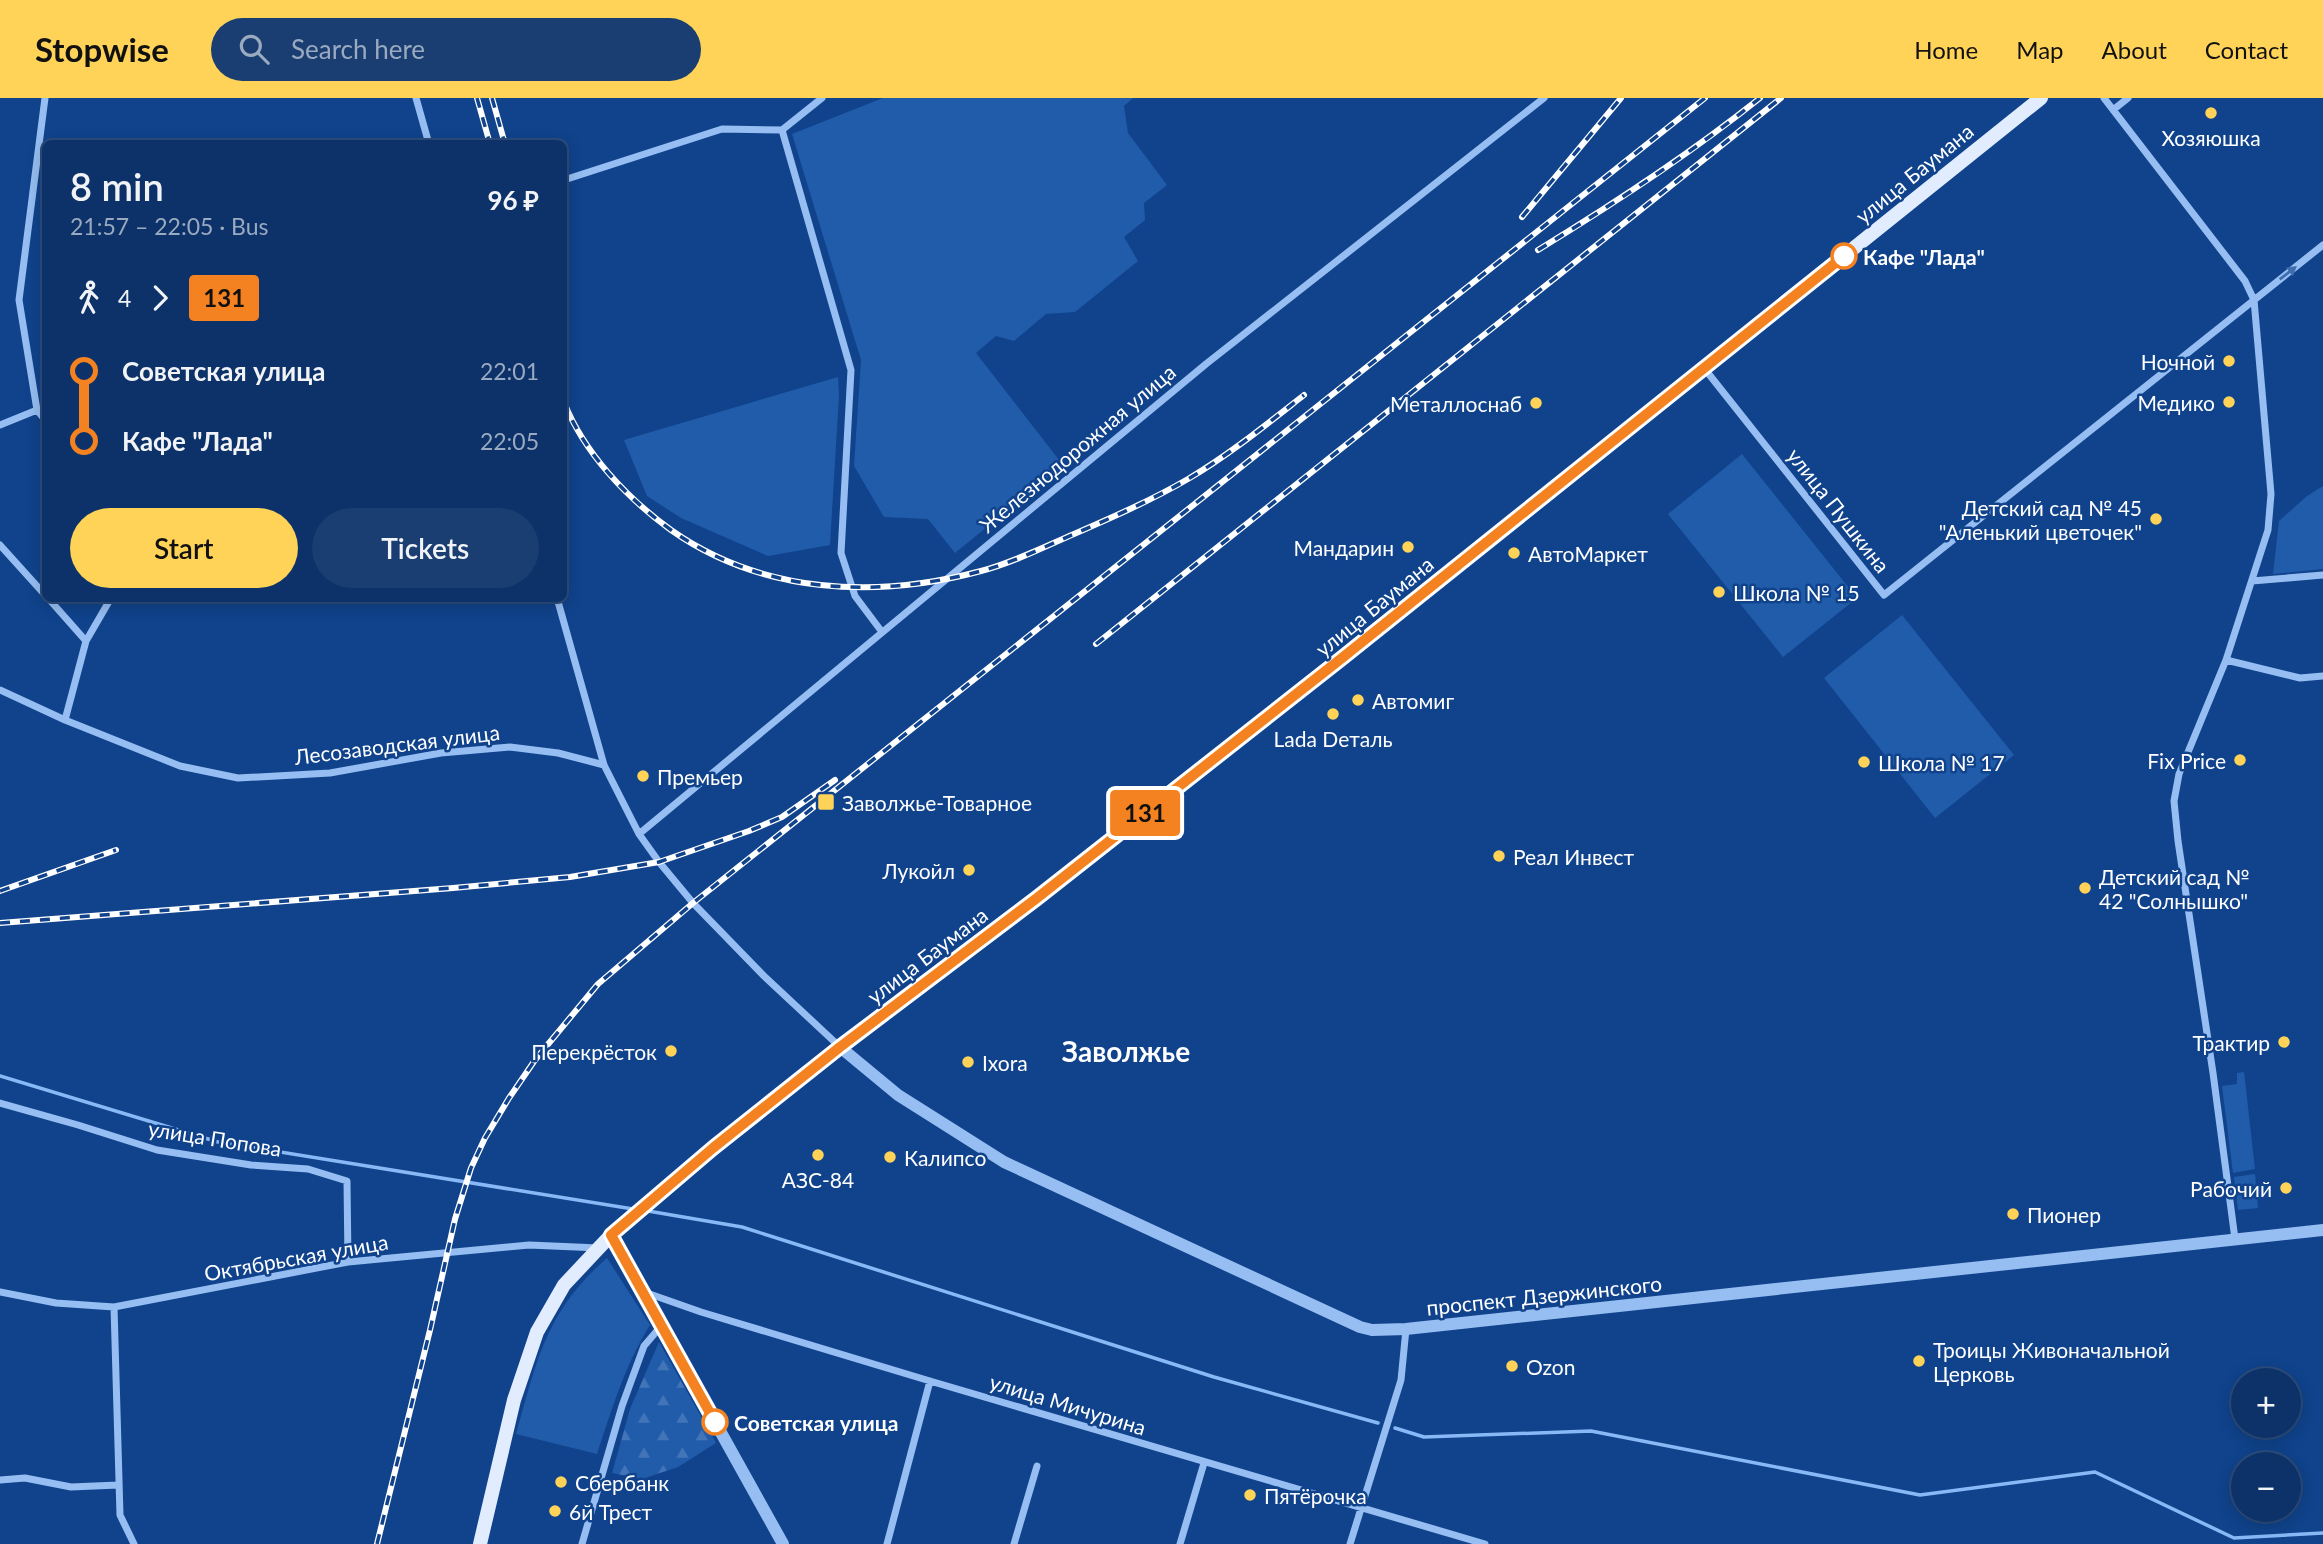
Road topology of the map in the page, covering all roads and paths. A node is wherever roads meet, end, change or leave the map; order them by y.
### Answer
1 (45, 98) edge
2 (416, 98) edge
3 (822, 98) edge
4 (1544, 98) edge
5 (2041, 98) edge
6 (2104, 98) edge
7 (2128, 98) edge
8 (2113, 110) junction
9 (782, 130) junction
10 (428, 140) edge
11 (567, 179) edge
12 (2323, 245) edge
13 (2253, 300) junction
14 (1704, 368) junction
15 (37, 410) junction
16 (42, 416) edge
17 (0, 425) edge
18 (0, 545) edge
19 (2323, 575) edge
20 (2252, 581) junction
21 (42, 591) edge
22 (51, 602) edge
23 (109, 602) edge
24 (558, 602) edge
25 (882, 632) junction
26 (86, 641) junction
27 (2226, 660) junction
28 (2323, 676) edge
29 (0, 690) edge
30 (65, 720) junction
31 (604, 765) junction
32 (639, 834) junction
33 (840, 1047) junction
34 (0, 1103) edge
35 (2323, 1230) edge
36 (611, 1235) junction
37 (2235, 1240) junction
38 (599, 1248) junction
39 (348, 1262) junction
40 (0, 1292) edge
41 (644, 1292) junction
42 (114, 1307) junction
43 (662, 1325) junction
44 (1406, 1329) junction
45 (930, 1381) junction
46 (1204, 1463) junction
47 (1037, 1466) dead end
48 (0, 1480) edge
49 (118, 1485) junction
50 (1360, 1508) junction
51 (134, 1544) edge
52 (480, 1544) edge
53 (582, 1544) edge
54 (783, 1544) edge
55 (887, 1544) edge
56 (1014, 1544) edge
57 (1180, 1544) edge
58 (1350, 1544) edge
59 (1485, 1544) edge

1 - 15 street
2 - 10 street
3 - 9 street
4 - 25 street, Железнодорожная улица
5 - 14 main road, улица Баумана
6 - 8 street
7 - 8 street
8 - 13 street
9 - 11 street
9 - 25 street
13 -> 12 street, улица Пушкина
13 - 14 street, улица Пушкина
13 - 20 street
14 - 33 main road, улица Баумана
15 - 16 street
15 - 17 street
18 - 21 street
19 - 20 street
20 - 27 street
22 - 26 street
23 - 26 street
24 - 31 street
25 - 32 street, Железнодорожная улица
26 - 30 street
27 - 28 street
27 - 37 street
29 - 30 street, Лесозаводская улица
30 - 31 street, Лесозаводская улица
31 - 32 street
32 - 33 street
33 - 36 main road, улица Баумана
33 - 44 street, проспект Дзержинского
34 - 39 street, улица Попова
35 - 37 street, проспект Дзержинского
36 - 38 main road, улица Баумана
36 - 41 street
37 - 44 street, проспект Дзержинского
38 - 39 street, Октябрьская улица
38 - 52 main road, улица Баумана
39 - 42 street, Октябрьская улица
40 - 42 street, Октябрьская улица
41 - 43 street
41 - 45 street, улица Мичурина
42 - 49 street
43 - 53 street
43 - 54 street
44 - 50 street
45 - 46 street, улица Мичурина
45 - 55 street
46 - 50 street, улица Мичурина
46 - 57 street
47 - 56 street
48 - 49 street
49 - 51 street
50 - 58 street
50 - 59 street, улица Мичурина

